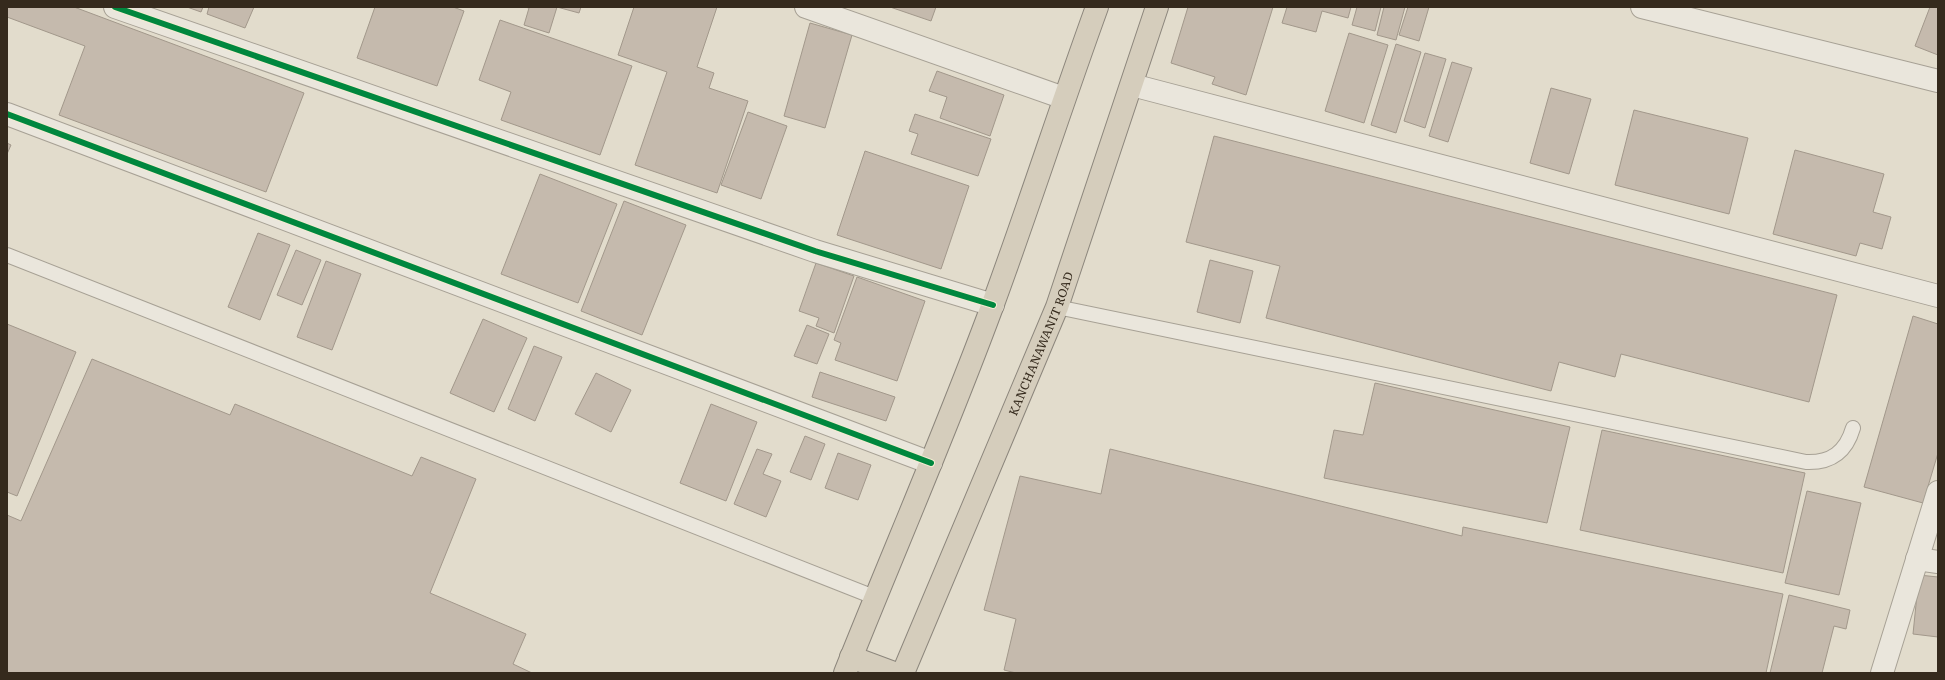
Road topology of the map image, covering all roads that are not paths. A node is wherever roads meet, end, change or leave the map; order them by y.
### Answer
1 (115, 7) edge
2 (806, 7) edge
3 (1097, 7) edge
4 (1157, 7) edge
5 (1642, 7) edge
6 (1938, 81) edge
7 (1132, 85) junction
8 (1064, 98) junction
9 (7, 114) edge
10 (7, 255) edge
11 (1938, 296) edge
12 (993, 304) junction
13 (1057, 307) junction
14 (1853, 428) dead end
15 (931, 463) junction
16 (1938, 492) edge
17 (1928, 560) edge
18 (874, 597) junction
19 (848, 665) edge
20 (894, 673) edge
21 (902, 673) edge
22 (1882, 673) edge

1 - 12 street
2 - 8 street
3 - 8 highway
4 - 7 highway, KANCHANAWANIT ROAD
5 - 6 street
7 - 11 street
7 - 13 highway, KANCHANAWANIT ROAD
8 - 12 highway
9 - 15 street
10 - 18 lane
12 - 15 highway
13 - 14 lane
13 - 21 highway, KANCHANAWANIT ROAD
15 - 18 highway
16 - 17 street
17 - 22 street
18 - 19 highway
19 - 20 highway

